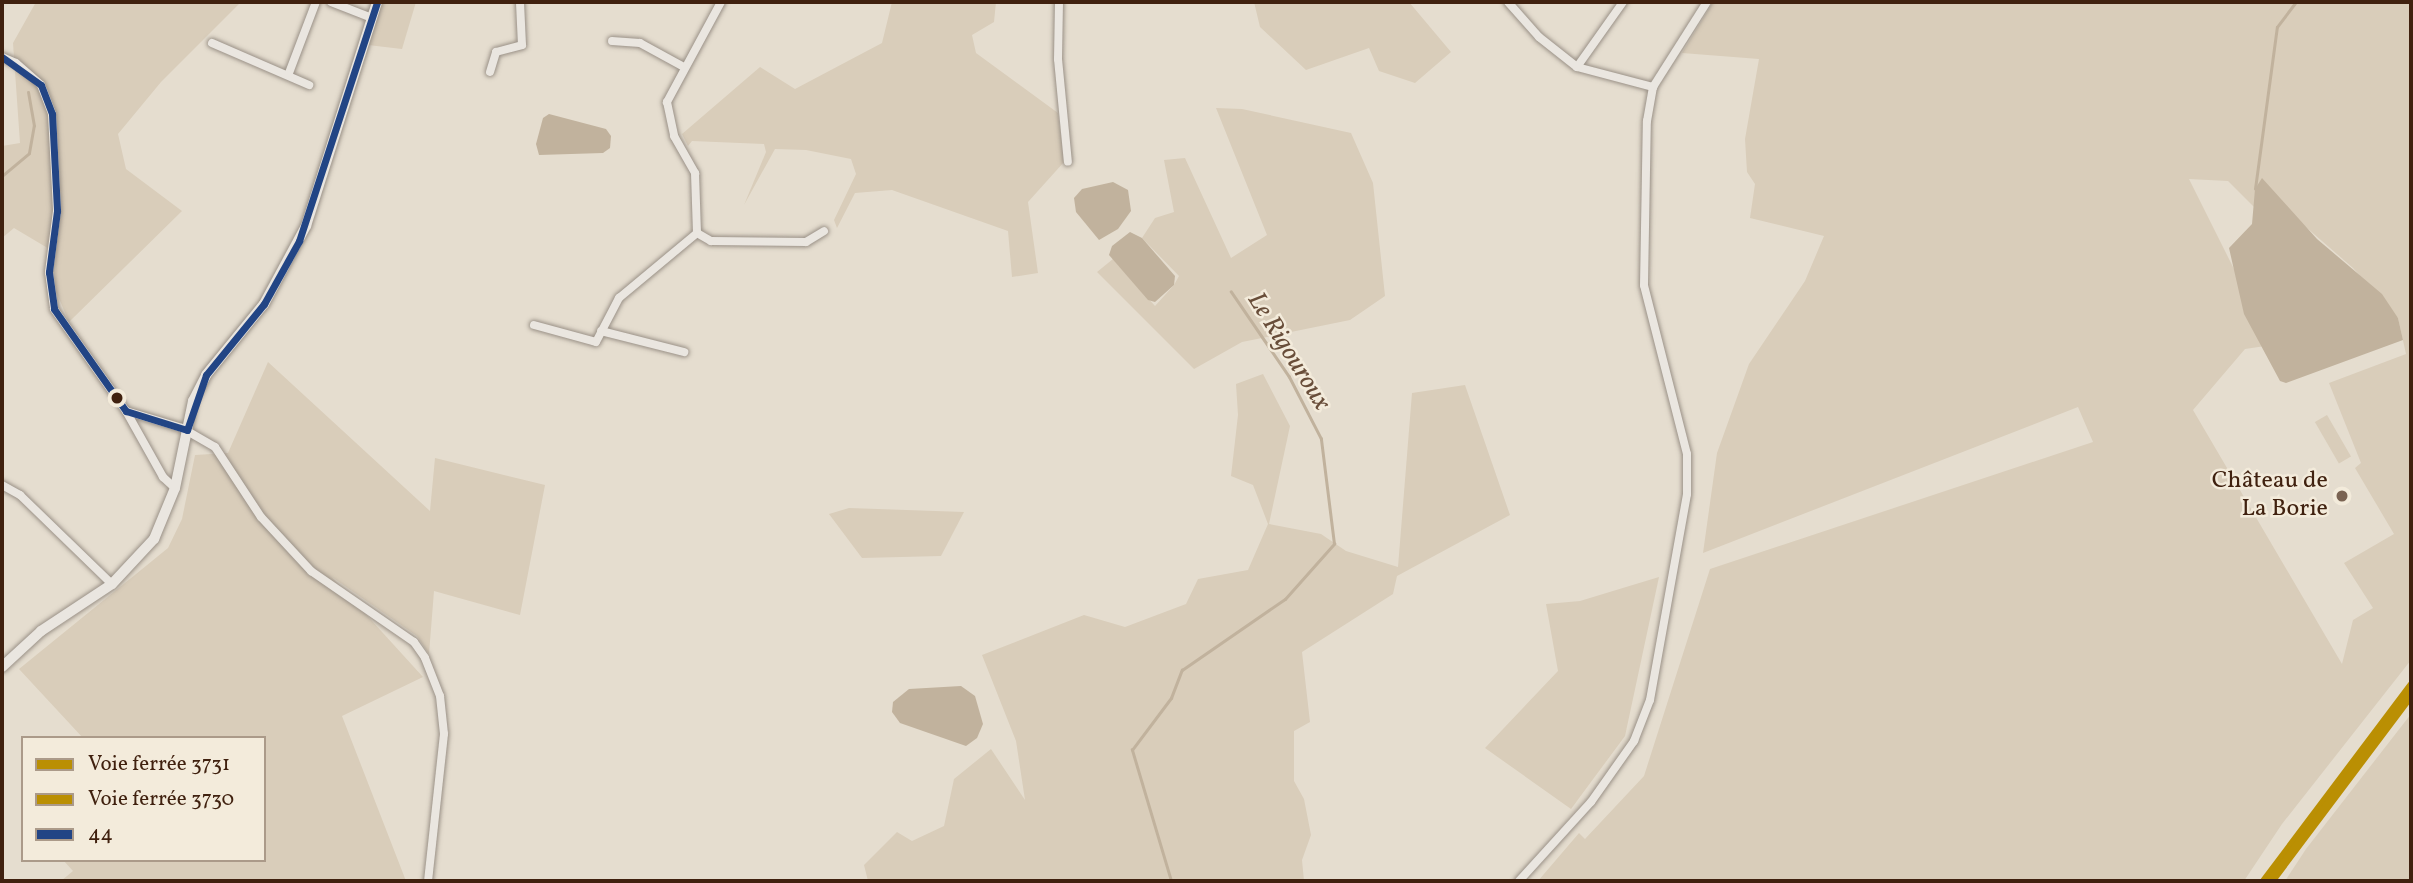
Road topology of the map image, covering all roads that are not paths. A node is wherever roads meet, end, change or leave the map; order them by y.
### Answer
1 (316, 2) edge
2 (331, 2) edge
3 (377, 2) edge
4 (520, 2) edge
5 (721, 2) edge
6 (1059, 2) edge
7 (1508, 2) edge
8 (1623, 2) edge
9 (1707, 2) edge
10 (372, 19) junction
11 (612, 41) dead end
12 (212, 43) dead end
13 (2, 57) edge
14 (684, 67) junction
15 (1577, 67) junction
16 (490, 72) dead end
17 (289, 74) junction
18 (309, 85) dead end
19 (1653, 88) junction
20 (1068, 162) dead end
21 (824, 231) dead end
22 (696, 233) junction
23 (534, 325) dead end
24 (601, 331) junction
25 (684, 352) dead end
26 (126, 411) junction
27 (187, 430) junction
28 (2, 485) edge
29 (175, 488) junction
30 (111, 584) junction
31 (2, 667) edge
32 (428, 881) edge
33 (1519, 881) edge

1 - 17 street
2 - 10 street
3 - 10 street
4 - 16 street
5 - 14 street
6 - 20 street
7 - 15 street
8 - 15 street
9 - 19 street
10 - 27 street
11 - 14 street
12 - 17 street
13 - 26 street
14 - 22 street
15 - 19 street
17 - 18 street
19 - 33 street
21 - 22 street
22 - 24 street
23 - 24 street
24 - 25 street
26 - 27 street
26 - 29 street
27 - 29 street
27 - 32 street
28 - 30 street
29 - 30 street
30 - 31 street

